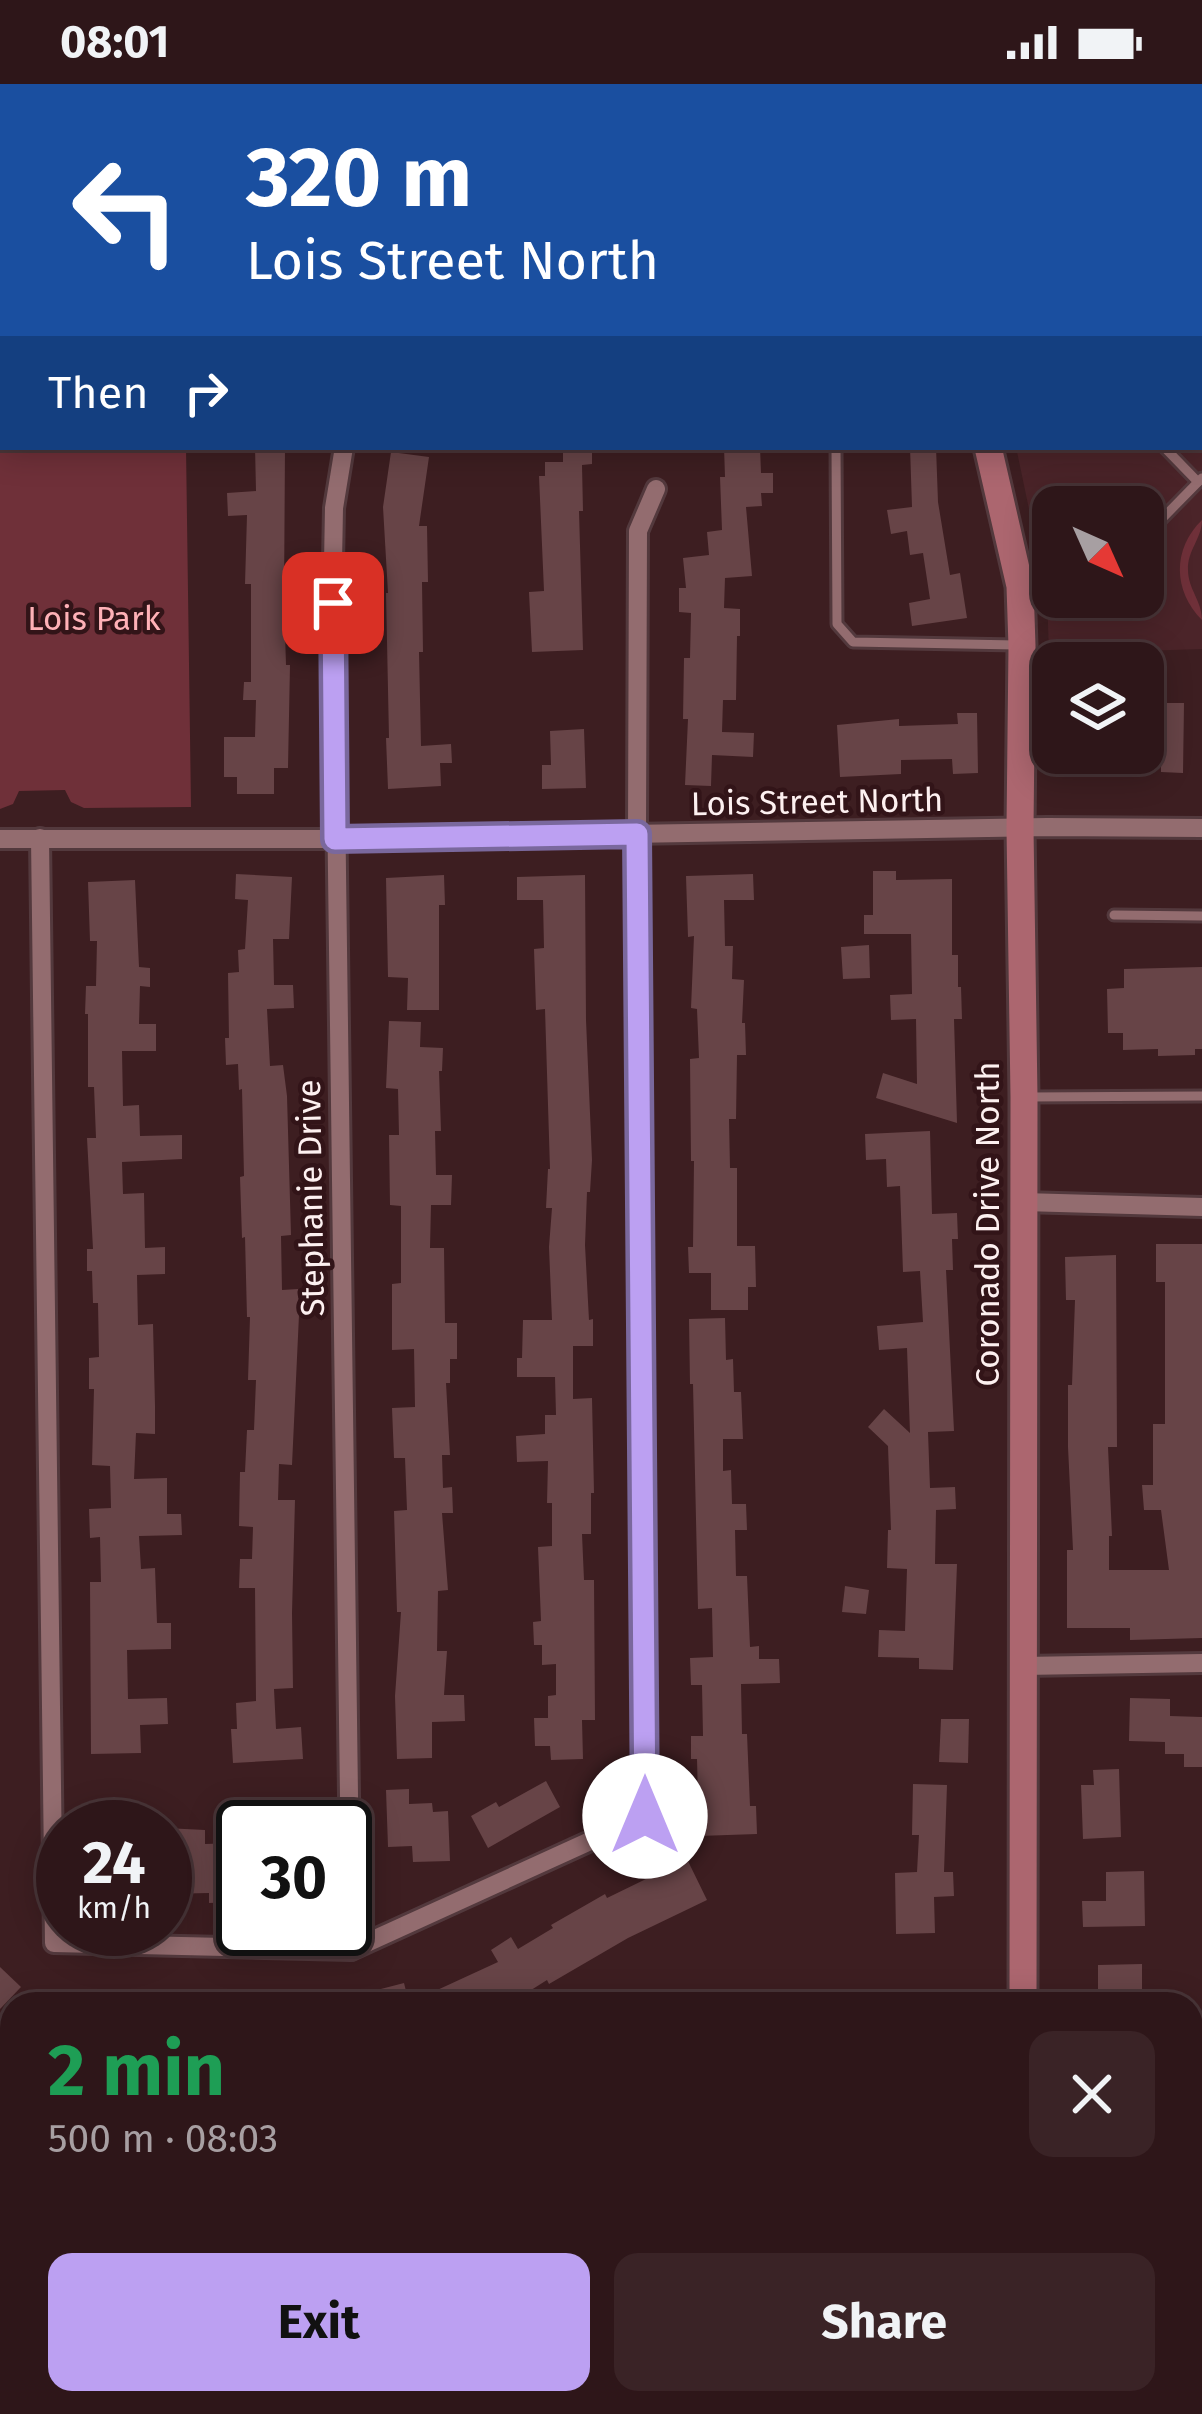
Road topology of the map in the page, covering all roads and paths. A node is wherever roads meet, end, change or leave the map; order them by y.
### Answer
1 (344, 450) edge
2 (836, 450) edge
3 (989, 450) edge
4 (1167, 450) edge
5 (1200, 480) edge
6 (656, 489) dead end
7 (1164, 517) edge
8 (1032, 581) edge
9 (1020, 586) junction
10 (1022, 646) junction
11 (1020, 828) junction
12 (1202, 828) edge
13 (637, 834) junction
14 (40, 838) junction
15 (0, 839) edge
16 (335, 839) junction
17 (1114, 915) dead end
18 (1202, 916) edge
19 (1202, 1096) edge
20 (1024, 1097) junction
21 (1023, 1202) junction
22 (1202, 1207) edge
23 (1202, 1663) edge
24 (1023, 1666) junction
25 (349, 1800) edge
26 (372, 1940) edge
27 (216, 1947) edge
28 (1023, 1992) edge

1 - 16 street, Stephanie Drive
2 - 10 lane
3 - 9 street, Coronado Drive North
4 - 5 lane
5 - 7 lane
6 - 13 street
8 - 9 lane
9 - 10 street, Coronado Drive North
10 - 11 street, Coronado Drive North
11 - 12 street, Lois Street North
11 - 13 street, Lois Street North
11 - 20 street, Coronado Drive North
13 - 16 street, Lois Street North
13 - 26 street
14 - 15 street, Lois Street North
14 - 16 street, Lois Street North
14 - 27 street
16 - 25 street, Stephanie Drive
17 - 18 lane
19 - 20 lane
20 - 21 street, Coronado Drive North
21 - 22 street
21 - 24 street, Coronado Drive North
23 - 24 street
24 - 28 street, Coronado Drive North

